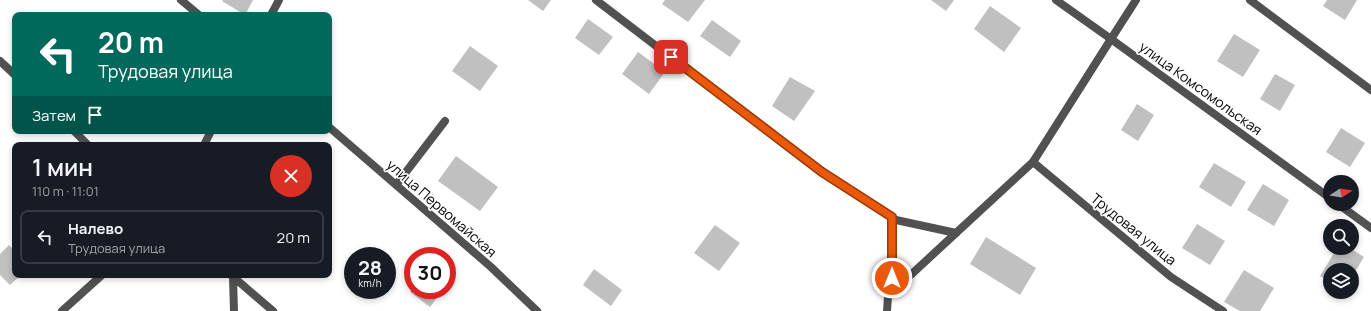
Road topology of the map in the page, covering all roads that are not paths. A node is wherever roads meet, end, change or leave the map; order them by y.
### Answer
1 (181, 0) edge
2 (279, 0) edge
3 (596, 0) edge
4 (1056, 0) edge
5 (1136, 0) edge
6 (1250, 0) edge
7 (195, 12) edge
8 (273, 12) edge
9 (1111, 39) junction
10 (0, 61) edge
11 (12, 72) edge
12 (1371, 90) edge
13 (445, 121) dead end
14 (332, 130) edge
15 (77, 134) edge
16 (85, 142) edge
17 (1033, 162) junction
18 (396, 185) junction
19 (1323, 193) edge
20 (1348, 211) edge
21 (892, 217) junction
22 (1371, 228) edge
23 (956, 233) junction
24 (99, 278) edge
25 (232, 278) edge
26 (234, 278) edge
27 (892, 293) junction
28 (62, 311) edge
29 (234, 311) edge
30 (273, 311) edge
31 (537, 311) edge
32 (887, 311) edge
33 (1223, 311) edge

1 - 7 street
2 - 8 street
3 - 21 street
4 - 9 street, улица Комсомольская
5 - 9 street
6 - 12 street
9 - 17 street
9 - 19 street, улица Комсомольская
10 - 11 street
13 - 18 street
14 - 18 street, улица Первомайская
15 - 16 street
17 - 23 street
17 - 33 street, Трудовая улица
18 - 31 street, улица Первомайская
20 - 22 street
21 - 23 street
21 - 27 street
23 - 27 street
24 - 28 street
25 - 29 street
26 - 30 street
27 - 32 street

